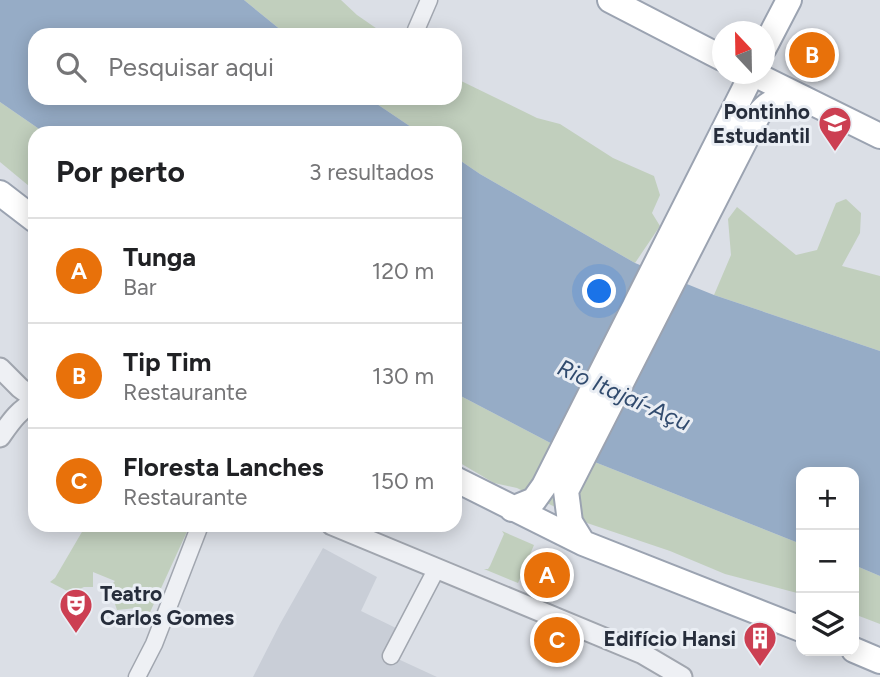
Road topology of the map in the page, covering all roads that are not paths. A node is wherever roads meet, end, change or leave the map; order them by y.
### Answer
1 (429, 0) edge
2 (610, 0) edge
3 (789, 0) edge
4 (417, 28) edge
5 (775, 28) edge
6 (712, 52) edge
7 (749, 84) edge
8 (774, 84) edge
9 (803, 98) junction
10 (880, 135) edge
11 (0, 193) edge
12 (694, 214) junction
13 (28, 215) edge
14 (0, 368) edge
15 (28, 394) edge
16 (28, 399) edge
17 (0, 437) edge
18 (462, 483) edge
19 (555, 489) junction
20 (512, 509) junction
21 (197, 532) edge
22 (349, 532) edge
23 (583, 543) junction
24 (437, 568) junction
25 (796, 627) edge
26 (859, 652) edge
27 (391, 656) dead end
28 (880, 660) edge
29 (136, 677) edge
30 (682, 677) edge

1 - 4 street
2 - 6 main road
3 - 5 main road
7 - 12 main road
8 - 9 main road
9 - 10 main road
9 - 12 main road
11 - 13 main road
12 - 19 main road
14 - 15 street
16 - 17 street
18 - 20 main road
19 - 20 main road
19 - 23 main road
20 - 23 main road
21 - 29 street
22 - 24 street
23 - 25 main road
24 - 27 street
24 - 30 street
26 - 28 main road

